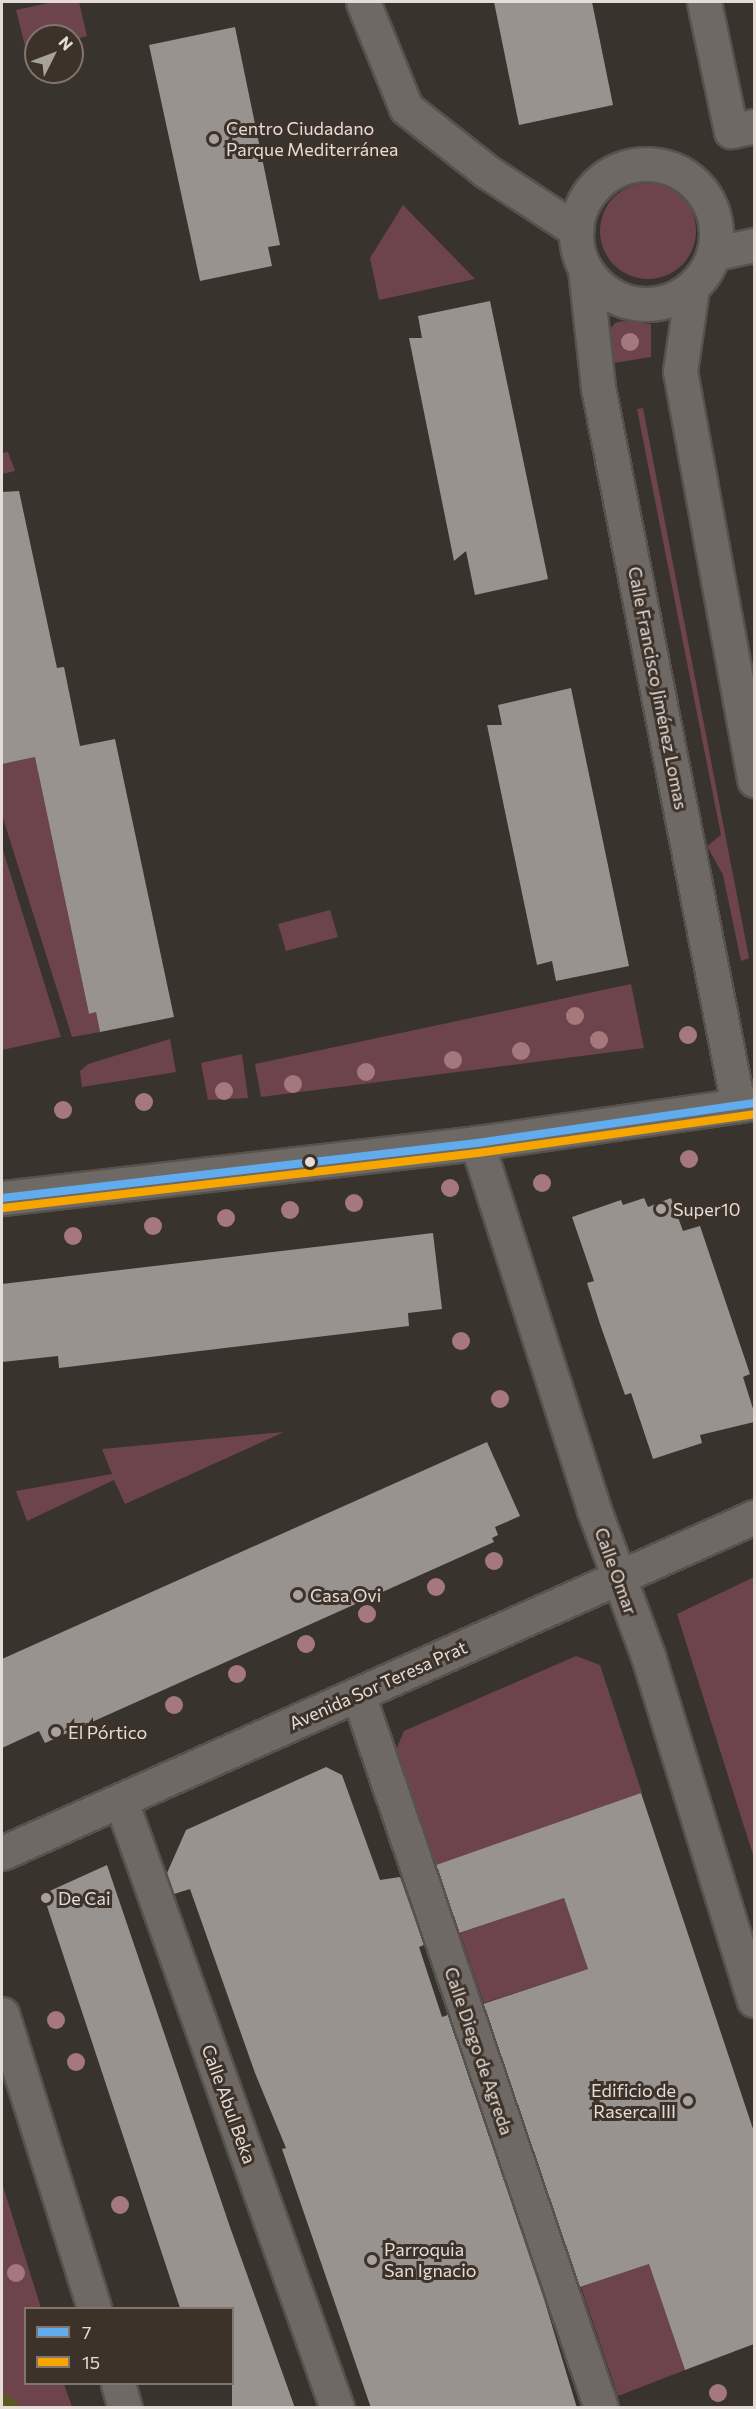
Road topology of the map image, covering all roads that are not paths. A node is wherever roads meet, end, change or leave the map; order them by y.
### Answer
1 (363, 2) edge
2 (704, 2) edge
3 (754, 126) edge
4 (576, 230) junction
5 (754, 245) edge
6 (713, 254) junction
7 (585, 269) junction
8 (692, 288) junction
9 (754, 780) edge
10 (746, 1104) edge
11 (477, 1143) junction
12 (2, 1198) edge
13 (754, 1517) edge
14 (618, 1578) junction
15 (358, 1694) junction
16 (121, 1801) junction
17 (2, 1853) edge
18 (754, 2000) edge
19 (2, 2014) edge
20 (94, 2307) edge
21 (118, 2385) edge
22 (125, 2408) edge
23 (337, 2408) edge
24 (600, 2408) edge

1 - 4 street
2 - 3 street
4 - 6 street
4 - 7 street
5 - 6 street
6 - 8 street
7 - 8 street
7 - 10 street, Calle Francisco Jiménez Lomas
8 - 9 street
10 - 11 street
11 - 12 street
11 - 14 street, Calle Omar
13 - 14 street, Avenida Sor Teresa Prat
14 - 15 street, Avenida Sor Teresa Prat
14 - 18 street, Calle Omar
15 - 16 street, Avenida Sor Teresa Prat
15 - 24 street, Calle Diego de Agreda
16 - 17 street, Avenida Sor Teresa Prat
16 - 23 street, Calle Abul Beka
19 - 20 street
21 - 22 street

